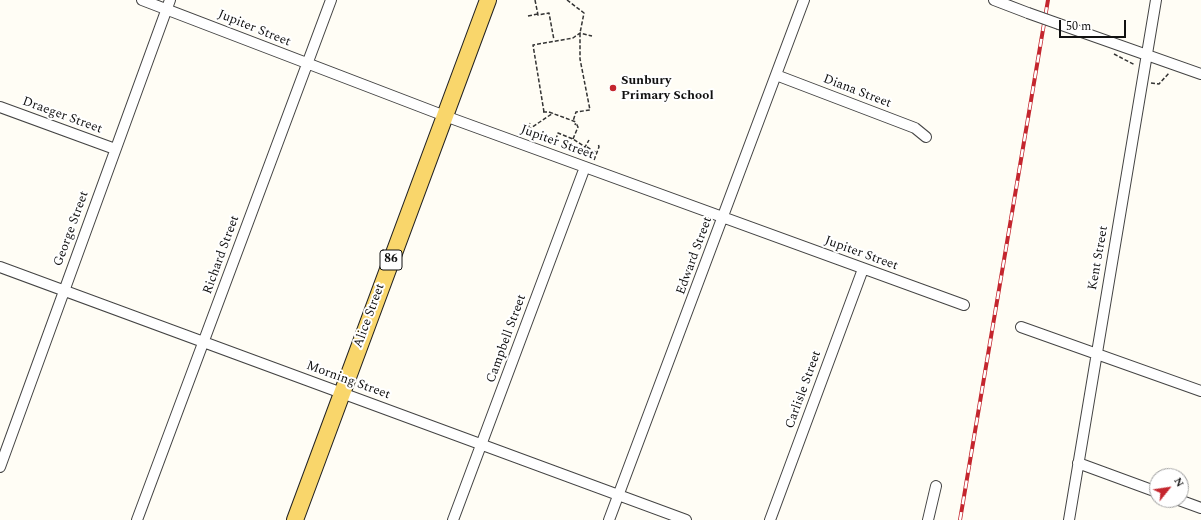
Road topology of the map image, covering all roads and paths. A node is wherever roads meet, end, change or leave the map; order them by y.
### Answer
1 (142, 0) edge
2 (331, 0) edge
3 (488, 0) edge
4 (535, 0) edge
5 (567, 0) edge
6 (804, 0) edge
7 (994, 0) edge
8 (1156, 0) edge
9 (168, 4) edge
10 (538, 14) junction
11 (528, 16) dead end
12 (580, 33) junction
13 (592, 36) dead end
14 (554, 41) junction
15 (1110, 52) dead end
16 (1146, 61) junction
17 (307, 64) junction
18 (1170, 73) dead end
19 (1201, 74) edge
20 (776, 75) junction
21 (1150, 83) dead end
22 (0, 107) edge
23 (553, 113) junction
24 (445, 116) junction
25 (573, 121) junction
26 (530, 123) dead end
27 (528, 130) junction
28 (526, 135) dead end
29 (926, 137) dead end
30 (573, 139) junction
31 (589, 140) dead end
32 (598, 143) dead end
33 (554, 145) dead end
34 (586, 146) junction
35 (115, 149) junction
36 (597, 153) junction
37 (594, 160) dead end
38 (585, 167) junction
39 (723, 217) junction
40 (0, 267) edge
41 (863, 269) junction
42 (64, 291) junction
43 (964, 305) dead end
44 (1020, 326) dead end
45 (203, 343) junction
46 (1096, 352) junction
47 (1201, 391) edge
48 (342, 393) junction
49 (482, 444) junction
50 (1078, 463) junction
51 (0, 467) edge
52 (936, 486) dead end
53 (1149, 489) edge
54 (619, 495) junction
55 (1189, 504) edge
56 (1201, 508) edge
57 (137, 520) edge
58 (295, 520) edge
59 (453, 520) edge
60 (609, 520) edge
61 (686, 520) edge
62 (770, 520) edge
63 (928, 520) edge
64 (1069, 520) edge

1 - 9 street, Jupiter Street
2 - 17 street, Richard Street
3 - 24 main road, Alice Street / 86
4 - 10 path
5 - 12 path
6 - 20 street, Edward Street
7 - 16 street, bridge
8 - 16 street, Kent Street
9 - 17 street, Jupiter Street
9 - 35 street, George Street
10 - 11 path
10 - 14 path
12 - 13 path
12 - 14 path
12 - 25 path
14 - 23 path
15 - 16 path
16 - 19 street
16 - 46 street, Kent Street
17 - 24 street, Jupiter Street
17 - 45 street, Richard Street
18 - 21 path
20 - 29 street, Diana Street
20 - 39 street, Edward Street
22 - 35 street, Draeger Street
23 - 25 path
23 - 27 path
24 - 38 street, Jupiter Street
24 - 48 main road, Alice Street / 86
25 - 30 path
26 - 27 path
27 - 28 path
30 - 33 path
30 - 34 path
31 - 34 path
32 - 36 path
34 - 36 path
35 - 42 street, George Street
36 - 37 path
38 - 39 street, Jupiter Street
38 - 49 street, Campbell Street
39 - 41 street, Jupiter Street
39 - 54 street, Edward Street
40 - 42 street, Morning Street
41 - 43 street, Jupiter Street
41 - 62 street, Carlisle Street
42 - 45 street, Morning Street
42 - 51 street, George Street
44 - 46 street
45 - 48 street, Morning Street
45 - 57 street, Richard Street
46 - 47 street
46 - 50 street, Kent Street
48 - 49 street, Morning Street
48 - 58 main road, Alice Street / 86
49 - 54 street, Morning Street
49 - 59 street, Campbell Street
50 - 53 street
50 - 64 street, Kent Street
52 - 63 street
54 - 60 street, Edward Street
54 - 61 street, Morning Street
55 - 56 street

